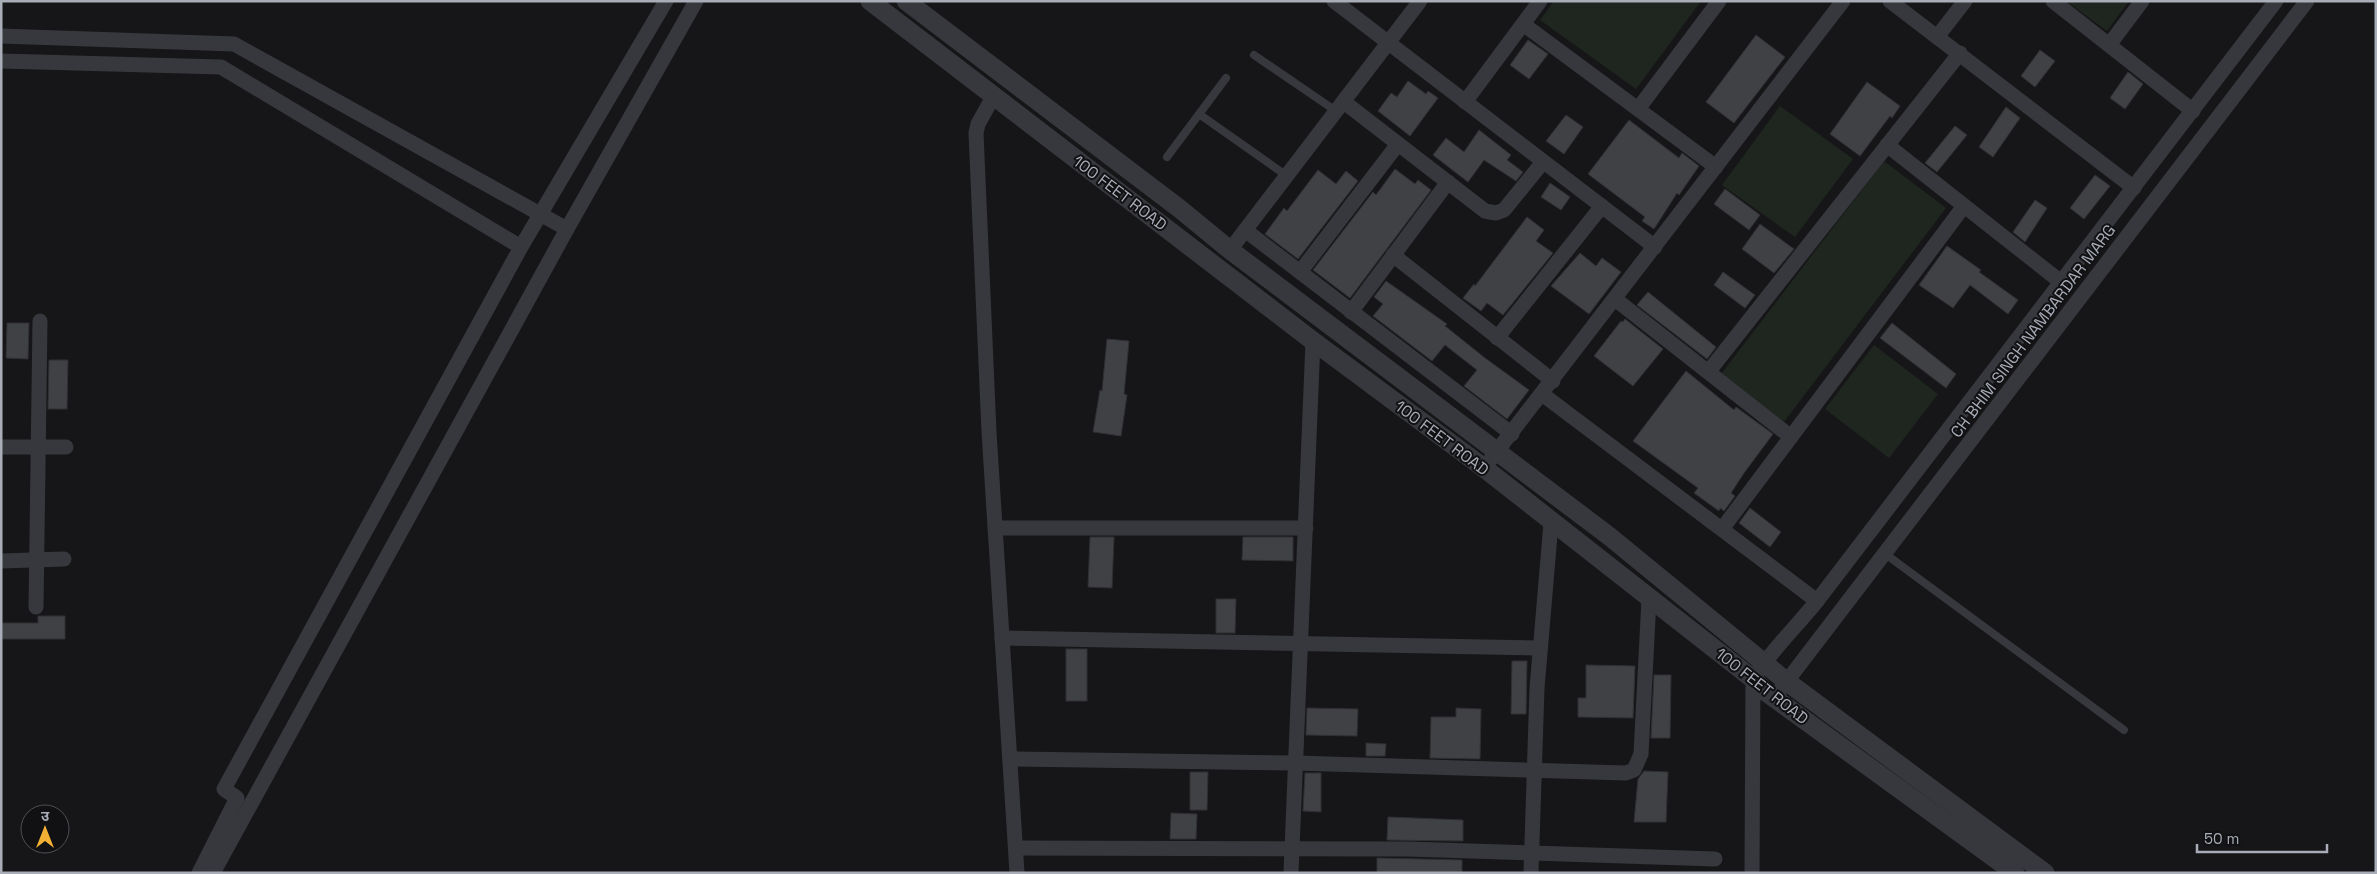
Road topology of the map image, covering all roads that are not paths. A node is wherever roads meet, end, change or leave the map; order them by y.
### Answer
1 (666, 1) edge
2 (696, 1) edge
3 (870, 1) edge
4 (906, 1) edge
5 (1334, 1) edge
6 (1420, 1) edge
7 (1540, 1) edge
8 (1719, 1) edge
9 (1843, 1) edge
10 (1890, 1) edge
11 (1965, 1) edge
12 (2054, 1) edge
13 (2142, 1) edge
14 (2276, 1) edge
15 (2307, 1) edge
16 (1523, 24) junction
17 (1, 36) edge
18 (1937, 37) junction
19 (1388, 44) junction
20 (2109, 45) junction
21 (1960, 53) junction
22 (1254, 55) dead end
23 (1, 60) edge
24 (1226, 78) dead end
25 (992, 97) junction
26 (1465, 102) junction
27 (1340, 106) junction
28 (1638, 109) junction
29 (2192, 111) junction
30 (1199, 114) junction
31 (1398, 144) junction
32 (1887, 145) junction
33 (1167, 157) dead end
34 (1543, 162) junction
35 (1716, 168) junction
36 (1287, 176) junction
37 (1448, 182) junction
38 (2134, 188) junction
39 (1602, 206) junction
40 (1964, 206) junction
41 (540, 215) junction
42 (567, 229) junction
43 (1245, 230) junction
44 (1655, 247) junction
45 (521, 248) junction
46 (1230, 250) junction
47 (1393, 255) junction
48 (1300, 272) junction
49 (2061, 282) junction
50 (1615, 299) junction
51 (1351, 312) junction
52 (40, 321) dead end
53 (1496, 338) junction
54 (1313, 341) junction
55 (1709, 371) junction
56 (1553, 381) junction
57 (1542, 394) junction
58 (1512, 434) junction
59 (1791, 437) junction
60 (1, 447) edge
61 (38, 447) junction
62 (66, 447) dead end
63 (1497, 453) junction
64 (1484, 468) junction
65 (1551, 523) junction
66 (995, 528) junction
67 (1306, 528) junction
68 (1722, 529) junction
69 (1884, 553) junction
70 (64, 560) dead end
71 (1, 561) edge
72 (37, 561) junction
73 (1649, 599) junction
74 (1817, 601) junction
75 (36, 607) dead end
76 (1002, 638) junction
77 (1301, 645) junction
78 (1540, 648) junction
79 (1764, 662) junction
80 (1753, 679) junction
81 (1786, 681) junction
82 (1774, 698) junction
83 (2124, 730) dead end
84 (1010, 759) junction
85 (1296, 763) junction
86 (1533, 771) junction
87 (1016, 848) junction
88 (1292, 849) junction
89 (1531, 853) junction
90 (1714, 859) dead end
91 (199, 873) edge
92 (214, 873) edge
93 (1017, 873) edge
94 (1291, 873) edge
95 (1531, 873) edge
96 (1752, 873) edge
97 (2015, 873) edge
98 (2045, 873) edge

1 - 41 street
2 - 42 street
3 - 25 street, 100 FEET ROAD
4 - 46 street, 100 FEET ROAD
5 - 19 street
6 - 19 street
7 - 16 street
8 - 28 street
9 - 35 street
10 - 18 street
11 - 18 street
12 - 20 street
13 - 20 street
14 - 29 street, CH BHIM SINGH NAMBARDAR MARG
15 - 69 street, CH BHIM SINGH NAMBARDAR MARG
16 - 26 street
16 - 28 street
17 - 41 street
18 - 21 street
19 - 26 street
19 - 27 street
20 - 29 street
21 - 32 street
21 - 38 street
22 - 27 lane
23 - 45 street
24 - 30 lane
25 - 54 street, 100 FEET ROAD
25 - 66 street
26 - 34 street
27 - 31 street
27 - 36 street
28 - 35 street
29 - 38 street, CH BHIM SINGH NAMBARDAR MARG
30 - 33 lane
30 - 36 lane
31 - 37 street
31 - 48 street
32 - 40 street
32 - 55 street
34 - 37 street
34 - 39 street
35 - 44 street
36 - 43 street
37 - 47 street
38 - 49 street, CH BHIM SINGH NAMBARDAR MARG
39 - 44 street
39 - 53 street
40 - 49 street
40 - 59 street
41 - 42 street
41 - 45 street
42 - 92 street
43 - 46 street
43 - 48 street
44 - 50 street
45 - 91 street
46 - 63 street, 100 FEET ROAD
47 - 51 street
47 - 53 street
48 - 51 street
49 - 74 street, CH BHIM SINGH NAMBARDAR MARG
50 - 55 street
50 - 56 street
51 - 58 street
52 - 61 street
53 - 56 street
54 - 64 street, 100 FEET ROAD
54 - 67 street
55 - 59 street
56 - 57 street
57 - 58 street
57 - 68 street
58 - 63 street
59 - 68 street
60 - 61 street
61 - 62 street
61 - 72 street
63 - 64 street
63 - 79 street, 100 FEET ROAD
64 - 65 street, 100 FEET ROAD
65 - 73 street, 100 FEET ROAD
65 - 78 street
66 - 67 street
66 - 76 street
67 - 77 street
68 - 74 street
69 - 81 street, CH BHIM SINGH NAMBARDAR MARG
69 - 83 lane
70 - 72 street
71 - 72 street
72 - 75 street
73 - 80 street, 100 FEET ROAD
73 - 86 street
74 - 79 street, CH BHIM SINGH NAMBARDAR MARG
76 - 77 street
76 - 84 street
77 - 78 street
77 - 85 street
78 - 86 street
79 - 80 street, CH BHIM SINGH NAMBARDAR MARG
79 - 81 street, 100 FEET ROAD
80 - 82 street, 100 FEET ROAD
80 - 96 street
81 - 82 street, CH BHIM SINGH NAMBARDAR MARG
81 - 98 street, 100 FEET ROAD
82 - 97 street, 100 FEET ROAD
84 - 85 street
84 - 87 street
85 - 86 street
85 - 88 street
86 - 89 street
87 - 88 street
87 - 93 street
88 - 89 street
88 - 94 street
89 - 90 street
89 - 95 street

